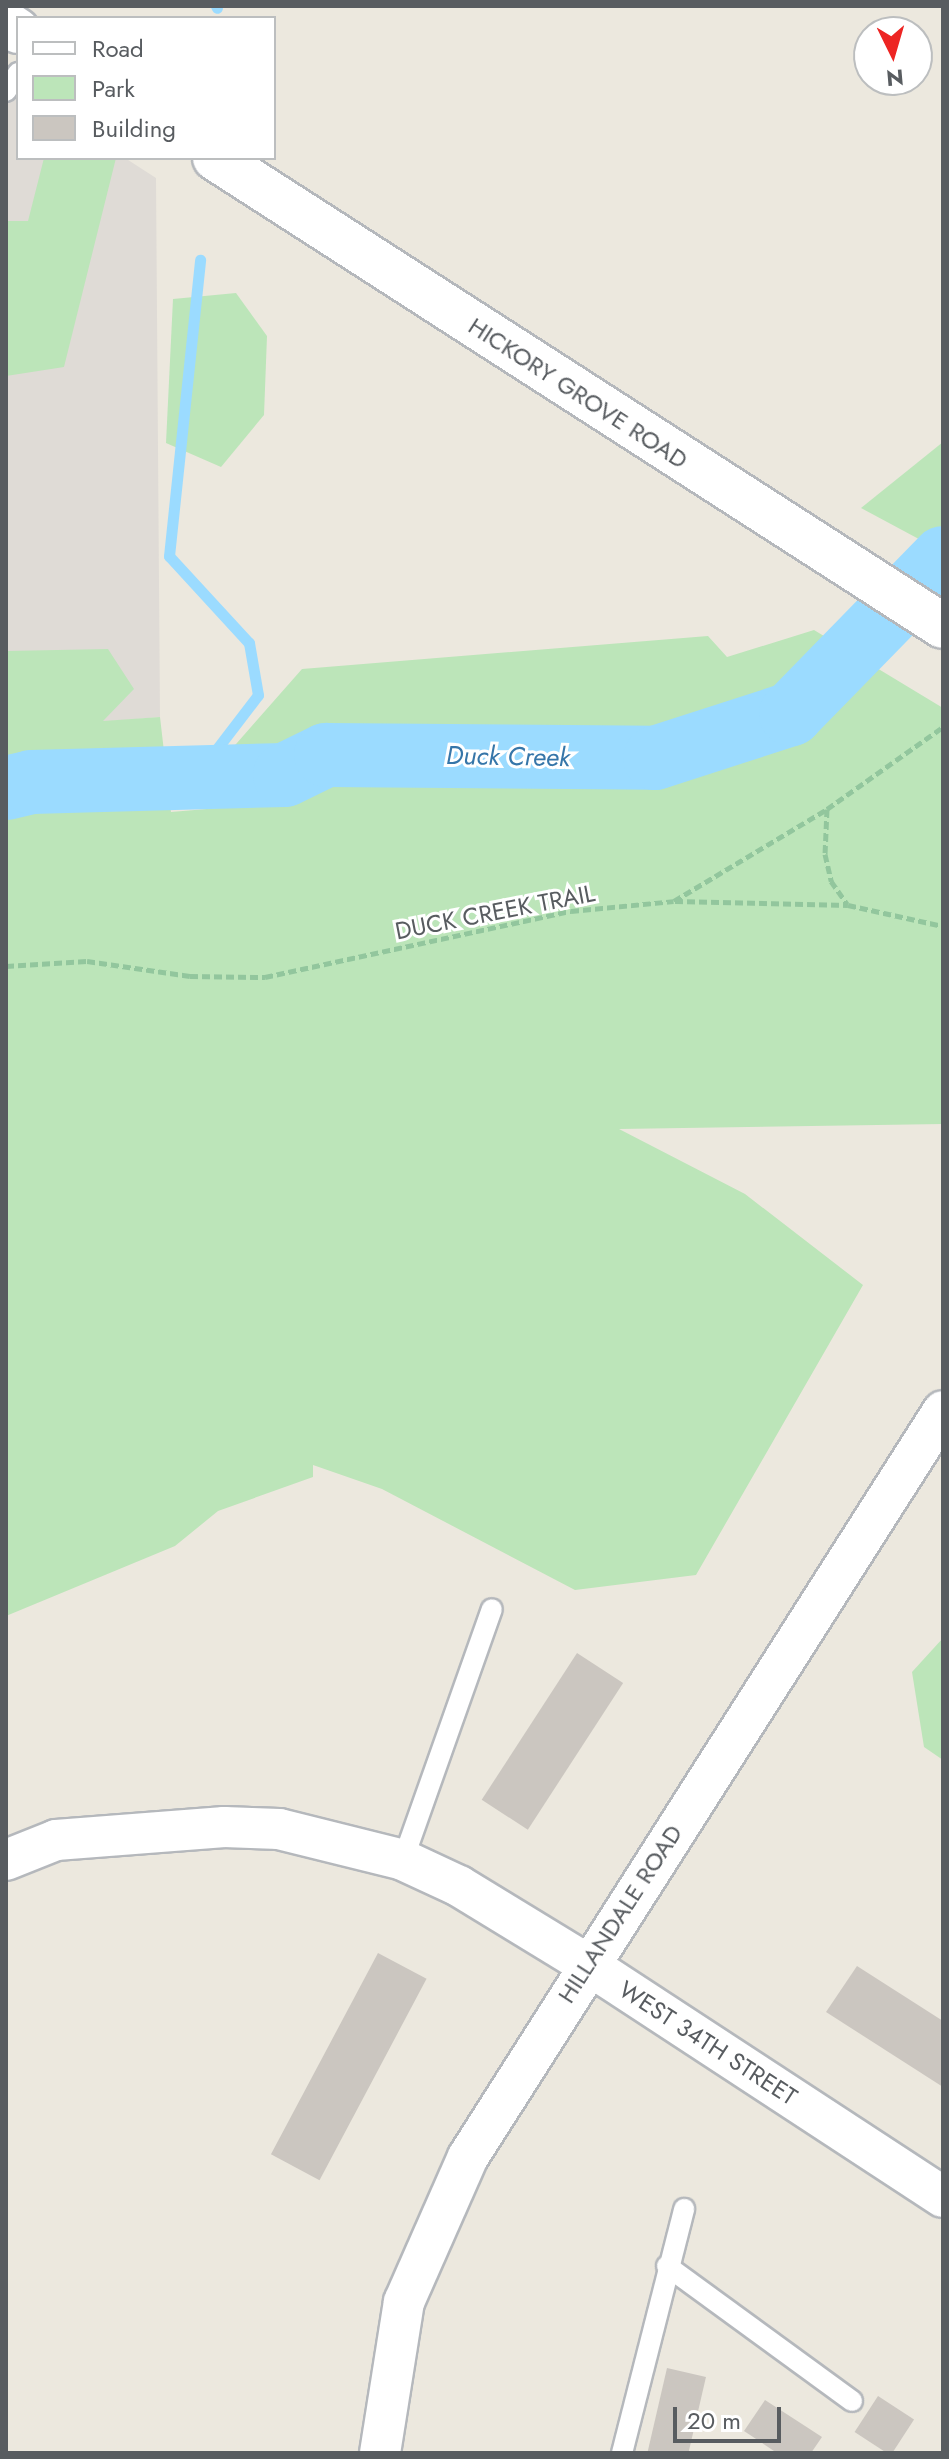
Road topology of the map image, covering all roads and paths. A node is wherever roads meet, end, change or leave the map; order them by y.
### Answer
1 (218, 160) edge
2 (943, 626) edge
3 (943, 727) edge
4 (827, 809) junction
5 (674, 901) junction
6 (848, 905) junction
7 (943, 926) edge
8 (6, 966) edge
9 (943, 1411) edge
10 (492, 1609) dead end
11 (6, 1860) edge
12 (403, 1860) junction
13 (587, 1964) junction
14 (943, 2197) edge
15 (684, 2209) dead end
16 (667, 2266) junction
17 (852, 2401) dead end
18 (380, 2453) edge
19 (622, 2453) edge

1 - 2 main road, HICKORY GROVE ROAD
3 - 4 path, DUCK CREEK TRAIL
4 - 5 path, DUCK CREEK TRAIL
4 - 6 path
5 - 6 path
5 - 8 path, DUCK CREEK TRAIL
6 - 7 path
9 - 13 street, HILLANDALE ROAD
10 - 12 lane
11 - 12 street, WEST 34TH STREET
12 - 13 street, WEST 34TH STREET
13 - 14 street, WEST 34TH STREET
13 - 18 street, HILLANDALE ROAD
15 - 16 lane
16 - 17 lane
16 - 19 lane

